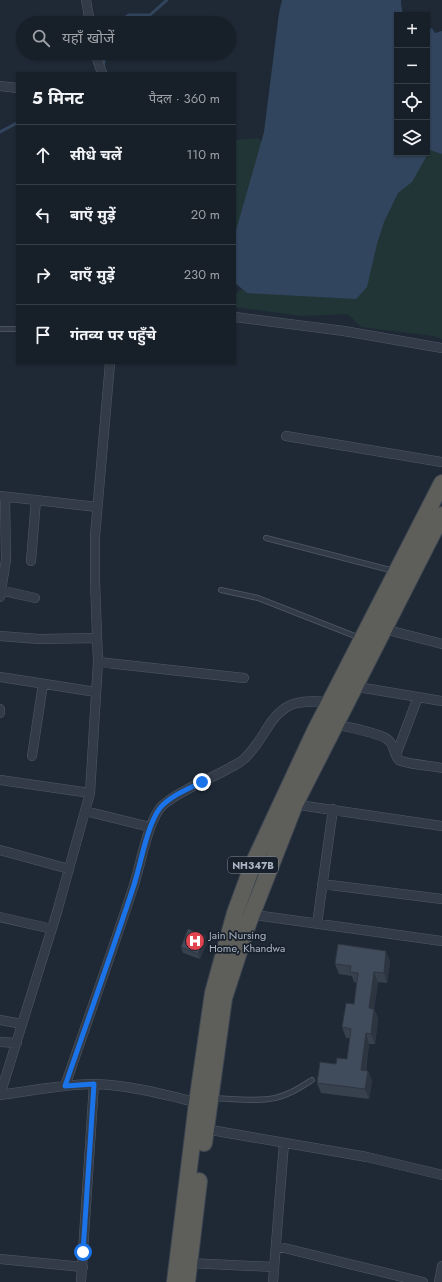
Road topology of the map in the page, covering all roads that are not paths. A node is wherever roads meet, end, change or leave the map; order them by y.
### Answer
1 (86, 0) edge
2 (89, 16) edge
3 (98, 60) edge
4 (102, 72) edge
5 (0, 86) edge
6 (16, 88) edge
7 (236, 317) edge
8 (0, 329) edge
9 (16, 329) edge
10 (442, 348) edge
11 (110, 364) edge
12 (286, 436) dead end
13 (442, 462) edge
14 (442, 483) edge
15 (3, 496) edge
16 (36, 500) junction
17 (97, 507) junction
18 (442, 515) edge
19 (266, 538) dead end
20 (31, 561) dead end
21 (404, 574) junction
22 (221, 590) dead end
23 (0, 593) edge
24 (35, 598) dead end
25 (384, 629) junction
26 (0, 636) edge
27 (97, 638) junction
28 (369, 642) junction
29 (442, 644) edge
30 (98, 662) junction
31 (0, 677) edge
32 (244, 678) dead end
33 (44, 684) junction
34 (339, 684) junction
35 (355, 686) junction
36 (96, 692) junction
37 (418, 697) junction
38 (442, 701) edge
39 (329, 702) junction
40 (0, 708) edge
41 (0, 713) edge
42 (336, 724) junction
43 (396, 755) junction
44 (32, 756) dead end
45 (442, 768) edge
46 (0, 780) edge
47 (90, 793) junction
48 (289, 803) junction
49 (333, 809) junction
50 (85, 810) junction
51 (442, 826) edge
52 (150, 827) junction
53 (0, 850) edge
54 (69, 869) junction
55 (322, 884) junction
56 (442, 899) edge
57 (235, 913) junction
58 (251, 915) junction
59 (0, 917) edge
60 (317, 924) junction
61 (52, 929) junction
62 (442, 941) edge
63 (222, 984) junction
64 (0, 1020) edge
65 (22, 1024) junction
66 (0, 1042) edge
67 (17, 1043) junction
68 (312, 1080) dead end
69 (94, 1084) junction
70 (65, 1086) junction
71 (205, 1102) junction
72 (205, 1129) junction
73 (284, 1143) junction
74 (442, 1175) edge
75 (276, 1246) junction
76 (0, 1259) edge
77 (189, 1263) junction
78 (442, 1266) edge
79 (83, 1267) junction
80 (274, 1267) junction
81 (81, 1282) edge
82 (176, 1282) edge
83 (187, 1282) edge
84 (273, 1282) edge
85 (423, 1282) edge
86 (439, 1282) edge

1 - 2 street
3 - 4 street
5 - 6 street
7 - 10 street
8 - 9 lane
11 - 17 street
12 - 13 street
14 - 21 highway, NH347B
15 - 16 street
15 - 23 street
16 - 17 street
16 - 20 street
17 - 27 street
18 - 21 highway, NH347B
19 - 21 lane
21 - 25 highway, NH347B
21 - 28 highway, NH347B
22 - 28 lane
23 - 24 street
25 - 28 highway, NH347B
25 - 29 street
26 - 27 street
27 - 30 street
28 - 34 highway, NH347B
28 - 35 highway, NH347B
30 - 32 street
30 - 36 street
31 - 33 street
33 - 36 street
33 - 44 street
34 - 35 street
34 - 39 highway, NH347B
35 - 37 street
35 - 42 highway, NH347B
36 - 47 street
37 - 38 street
37 - 43 street
39 - 48 highway, NH347B
39 - 52 street
40 - 41 street
42 - 43 street
42 - 48 highway, NH347B
43 - 45 street
46 - 47 street
47 - 50 street
48 - 49 street
48 - 57 highway, NH347B
48 - 58 highway, NH347B
49 - 51 street
49 - 55 street
50 - 52 street
50 - 54 street
52 - 70 street
53 - 54 street
54 - 61 street
55 - 56 street
55 - 60 street
57 - 58 street
57 - 63 highway, NH347B
58 - 60 street
58 - 63 highway, NH347B
59 - 61 street
60 - 62 street
61 - 65 street
63 - 71 highway, NH347B
64 - 65 street
65 - 67 street
66 - 67 street
67 - 70 street
68 - 71 lane
69 - 70 street
69 - 71 street
69 - 79 street
71 - 72 highway, NH347B
71 - 82 highway, NH347B
72 - 73 street
72 - 77 highway, NH347B
73 - 74 street
73 - 75 street
75 - 80 street
75 - 85 street
76 - 79 street
77 - 80 street
77 - 83 highway, NH347B
78 - 86 street
79 - 81 street
80 - 84 street

